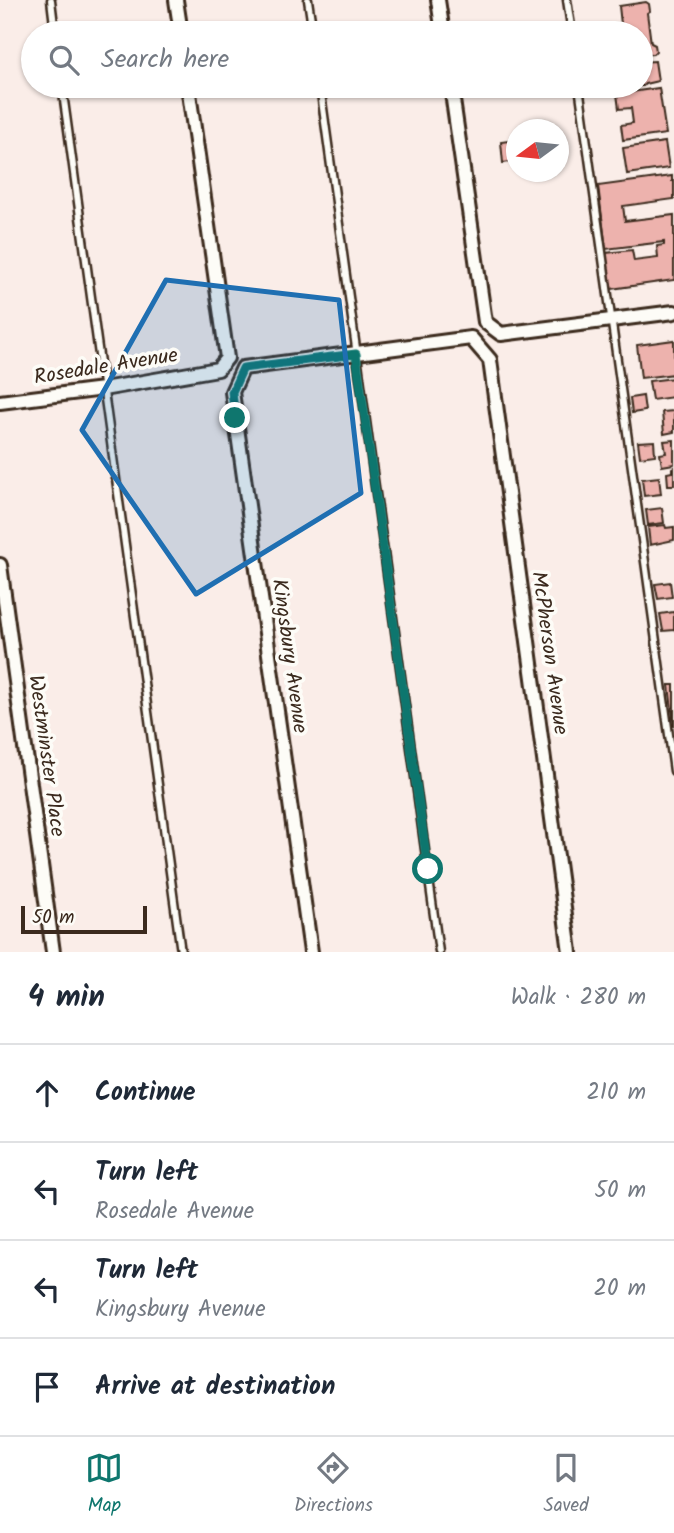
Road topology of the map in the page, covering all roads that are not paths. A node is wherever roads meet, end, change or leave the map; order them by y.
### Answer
1 (51, 0) edge
2 (176, 0) edge
3 (308, 0) edge
4 (438, 0) edge
5 (568, 0) edge
6 (54, 21) edge
7 (179, 21) edge
8 (311, 21) edge
9 (441, 21) edge
10 (571, 21) edge
11 (64, 98) edge
12 (190, 98) edge
13 (322, 98) edge
14 (452, 98) edge
15 (581, 98) edge
16 (674, 312) edge
17 (612, 320) junction
18 (356, 354) junction
19 (103, 389) junction
20 (0, 402) edge
21 (0, 565) edge
22 (674, 771) edge
23 (53, 952) edge
24 (181, 952) edge
25 (311, 952) edge
26 (439, 952) edge
27 (570, 952) edge

1 - 6 lane
2 - 7 street
3 - 8 lane
4 - 9 street
5 - 10 lane
11 - 19 lane
12 - 19 street, Rosedale Avenue
13 - 18 lane
14 - 17 street
15 - 17 lane
16 - 17 street
17 - 22 lane
18 - 25 street, Kingsbury Avenue
18 - 26 lane
18 - 27 street, McPherson Avenue
19 - 20 street, Rosedale Avenue
19 - 24 lane
21 - 23 street, Westminster Place

